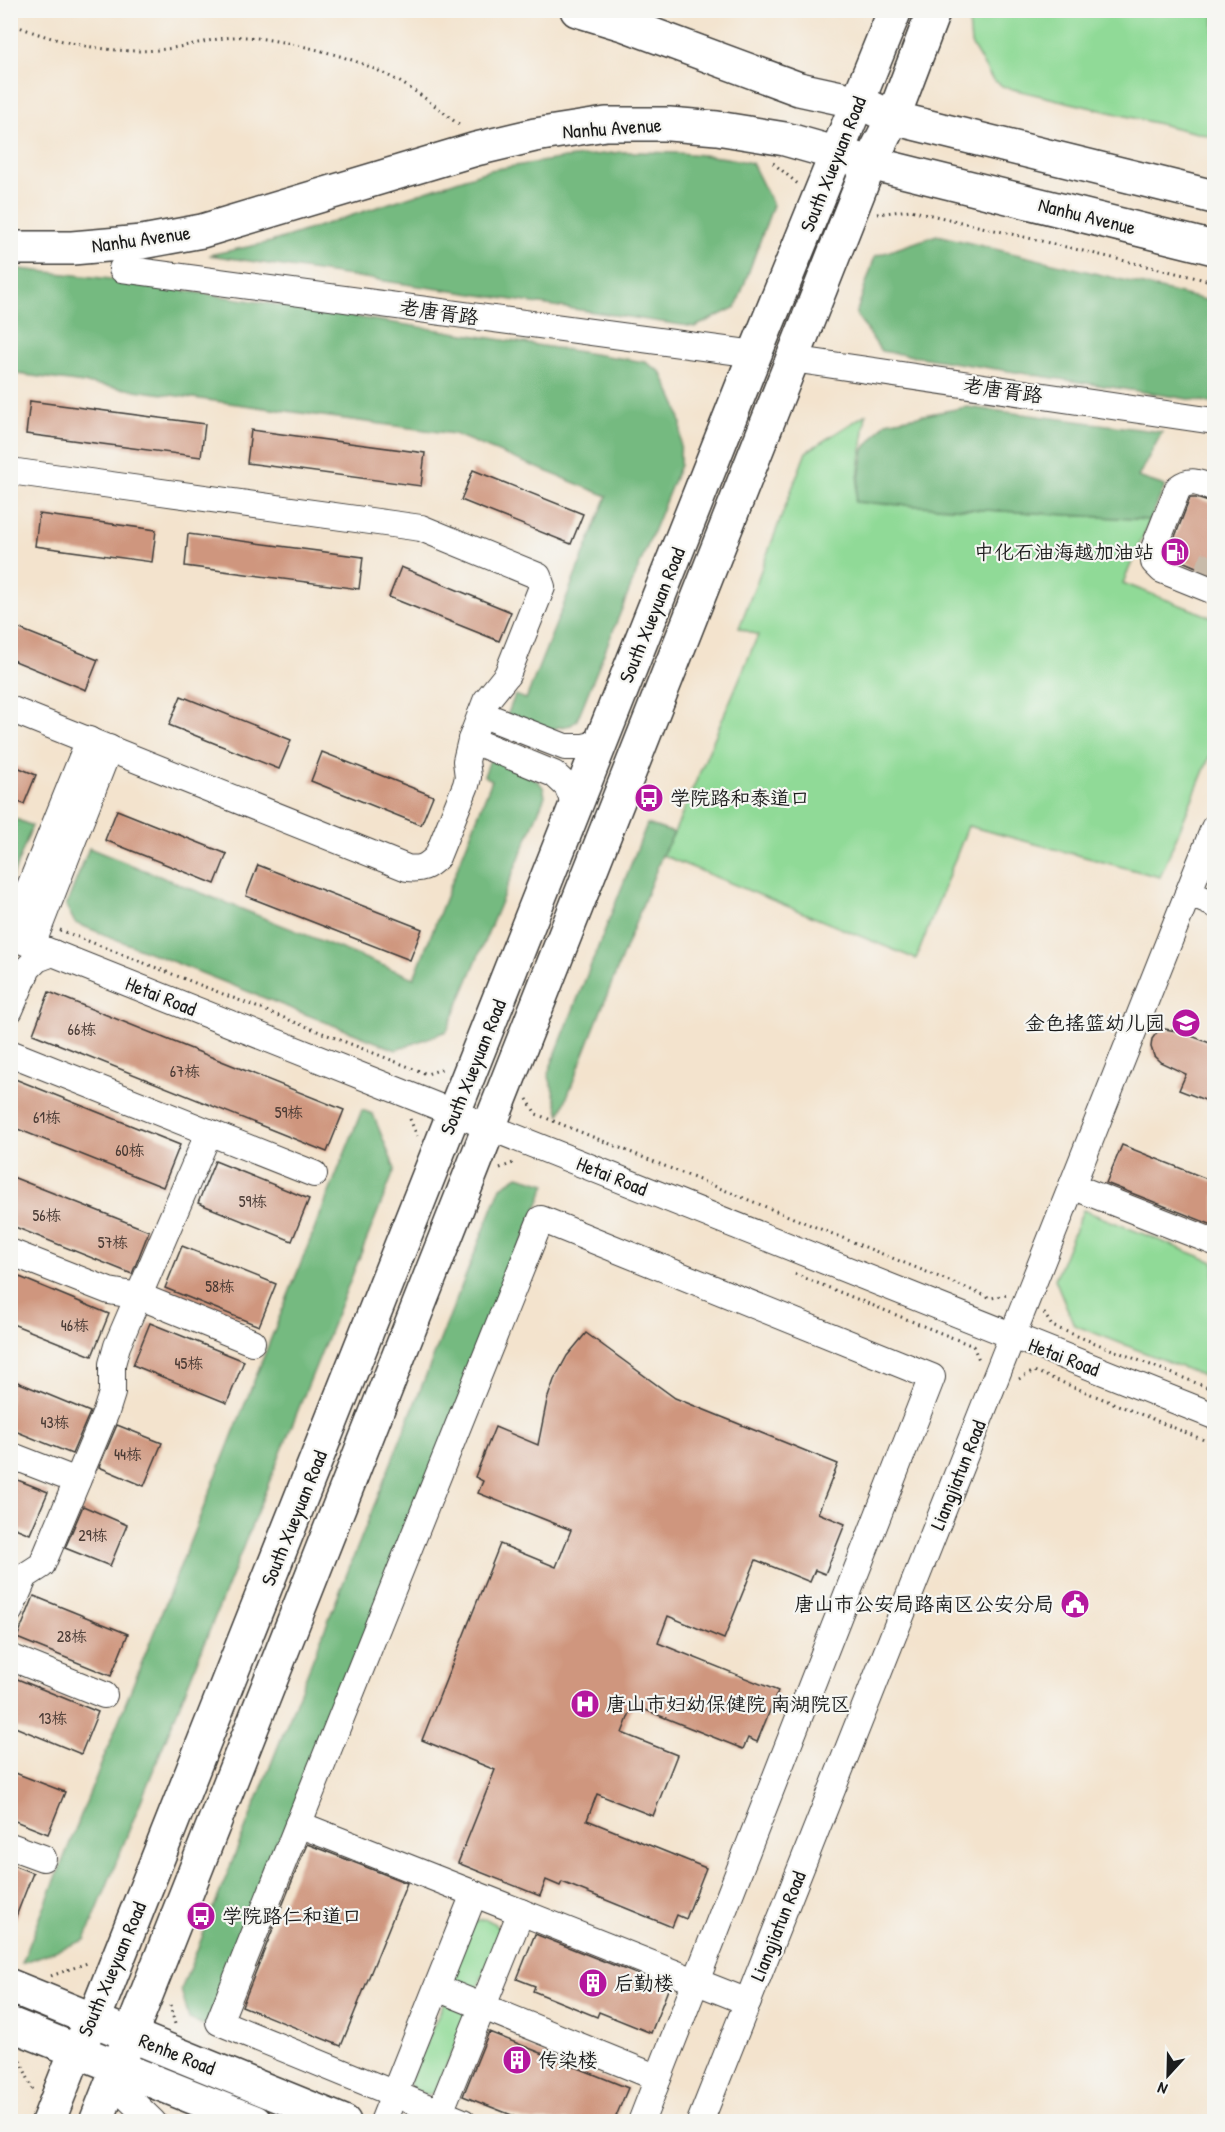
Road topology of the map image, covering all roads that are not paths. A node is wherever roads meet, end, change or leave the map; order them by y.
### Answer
1 (577, 10) edge
2 (895, 10) edge
3 (934, 10) edge
4 (859, 102) junction
5 (893, 118) junction
6 (838, 153) junction
7 (870, 163) junction
8 (1215, 197) edge
9 (10, 248) edge
10 (1215, 248) edge
11 (122, 269) dead end
12 (755, 354) junction
13 (792, 359) junction
14 (1215, 421) edge
15 (10, 471) edge
16 (1215, 489) edge
17 (1208, 585) edge
18 (10, 709) edge
19 (481, 714) junction
20 (471, 740) junction
21 (601, 743) junction
22 (99, 744) junction
23 (576, 807) junction
24 (1215, 828) edge
25 (1200, 882) edge
26 (1215, 904) edge
27 (34, 939) edge
28 (10, 1010) edge
29 (10, 1053) edge
30 (455, 1114) junction
31 (489, 1127) junction
32 (209, 1132) junction
33 (314, 1174) dead end
34 (1072, 1186) junction
35 (1215, 1242) edge
36 (10, 1252) edge
37 (139, 1296) junction
38 (1012, 1337) junction
39 (252, 1342) dead end
40 (1215, 1416) edge
41 (10, 1455) edge
42 (77, 1481) junction
43 (10, 1610) edge
44 (10, 1657) edge
45 (104, 1695) dead end
46 (298, 1824) junction
47 (10, 1846) edge
48 (43, 1858) dead end
49 (474, 1894) junction
50 (522, 1912) junction
51 (696, 1982) junction
52 (10, 1986) edge
53 (436, 1988) junction
54 (748, 2002) junction
55 (483, 2007) junction
56 (94, 2019) junction
57 (130, 2035) junction
58 (14, 2038) edge
59 (76, 2051) junction
60 (115, 2075) junction
61 (658, 2078) junction
62 (394, 2094) junction
63 (41, 2108) edge
64 (437, 2117) edge
65 (96, 2121) edge
66 (153, 2121) edge
67 (255, 2121) edge
68 (344, 2121) edge
69 (383, 2121) edge
70 (463, 2121) edge
71 (641, 2121) edge
72 (700, 2121) edge

1 - 4 main road
2 - 4 main road, South Xueyuan Road
3 - 5 main road, South Xueyuan Road
4 - 5 main road
4 - 6 main road, South Xueyuan Road
5 - 7 main road, South Xueyuan Road
5 - 8 main road
6 - 7 main road, Nanhu Avenue
6 - 9 main road, Nanhu Avenue
6 - 12 main road, South Xueyuan Road
7 - 10 main road, Nanhu Avenue
7 - 13 main road, South Xueyuan Road
11 - 12 street, 老唐胥路
12 - 21 main road, South Xueyuan Road
13 - 14 street, 老唐胥路
13 - 31 main road, South Xueyuan Road
15 - 19 street
16 - 17 street
18 - 22 street
19 - 20 street
19 - 21 street
20 - 22 street
20 - 23 street
21 - 23 main road, South Xueyuan Road
22 - 27 street
22 - 27 street
23 - 30 main road, South Xueyuan Road
24 - 25 street, Liangjiatun Road
25 - 26 street
25 - 34 street, Liangjiatun Road
27 - 28 street
27 - 30 street, Hetai Road
29 - 32 street
30 - 31 street, Hetai Road
30 - 56 main road, South Xueyuan Road
31 - 38 street, Hetai Road
31 - 57 main road, South Xueyuan Road
32 - 33 street
32 - 37 street
34 - 35 street
34 - 38 street, Liangjiatun Road
36 - 37 street
37 - 39 street
37 - 42 street
38 - 40 street, Hetai Road
38 - 54 street, Liangjiatun Road
41 - 42 street
42 - 43 street
44 - 45 street
46 - 49 street
46 - 51 street
46 - 62 street
47 - 48 street
49 - 50 street
49 - 53 street
50 - 51 street
50 - 55 street
51 - 54 street
51 - 61 street
52 - 56 main road, Renhe Road
53 - 55 street
53 - 62 street
54 - 72 street, Liangjiatun Road
55 - 61 street
55 - 64 street
56 - 57 main road, Renhe Road
56 - 59 main road, South Xueyuan Road
57 - 60 main road, South Xueyuan Road
57 - 68 main road, Renhe Road
58 - 59 main road, Renhe Road
59 - 60 main road, Renhe Road
59 - 63 main road, South Xueyuan Road
60 - 65 main road, South Xueyuan Road
60 - 66 street
60 - 67 main road, Renhe Road
61 - 71 street
62 - 64 street
62 - 69 street
64 - 70 street

